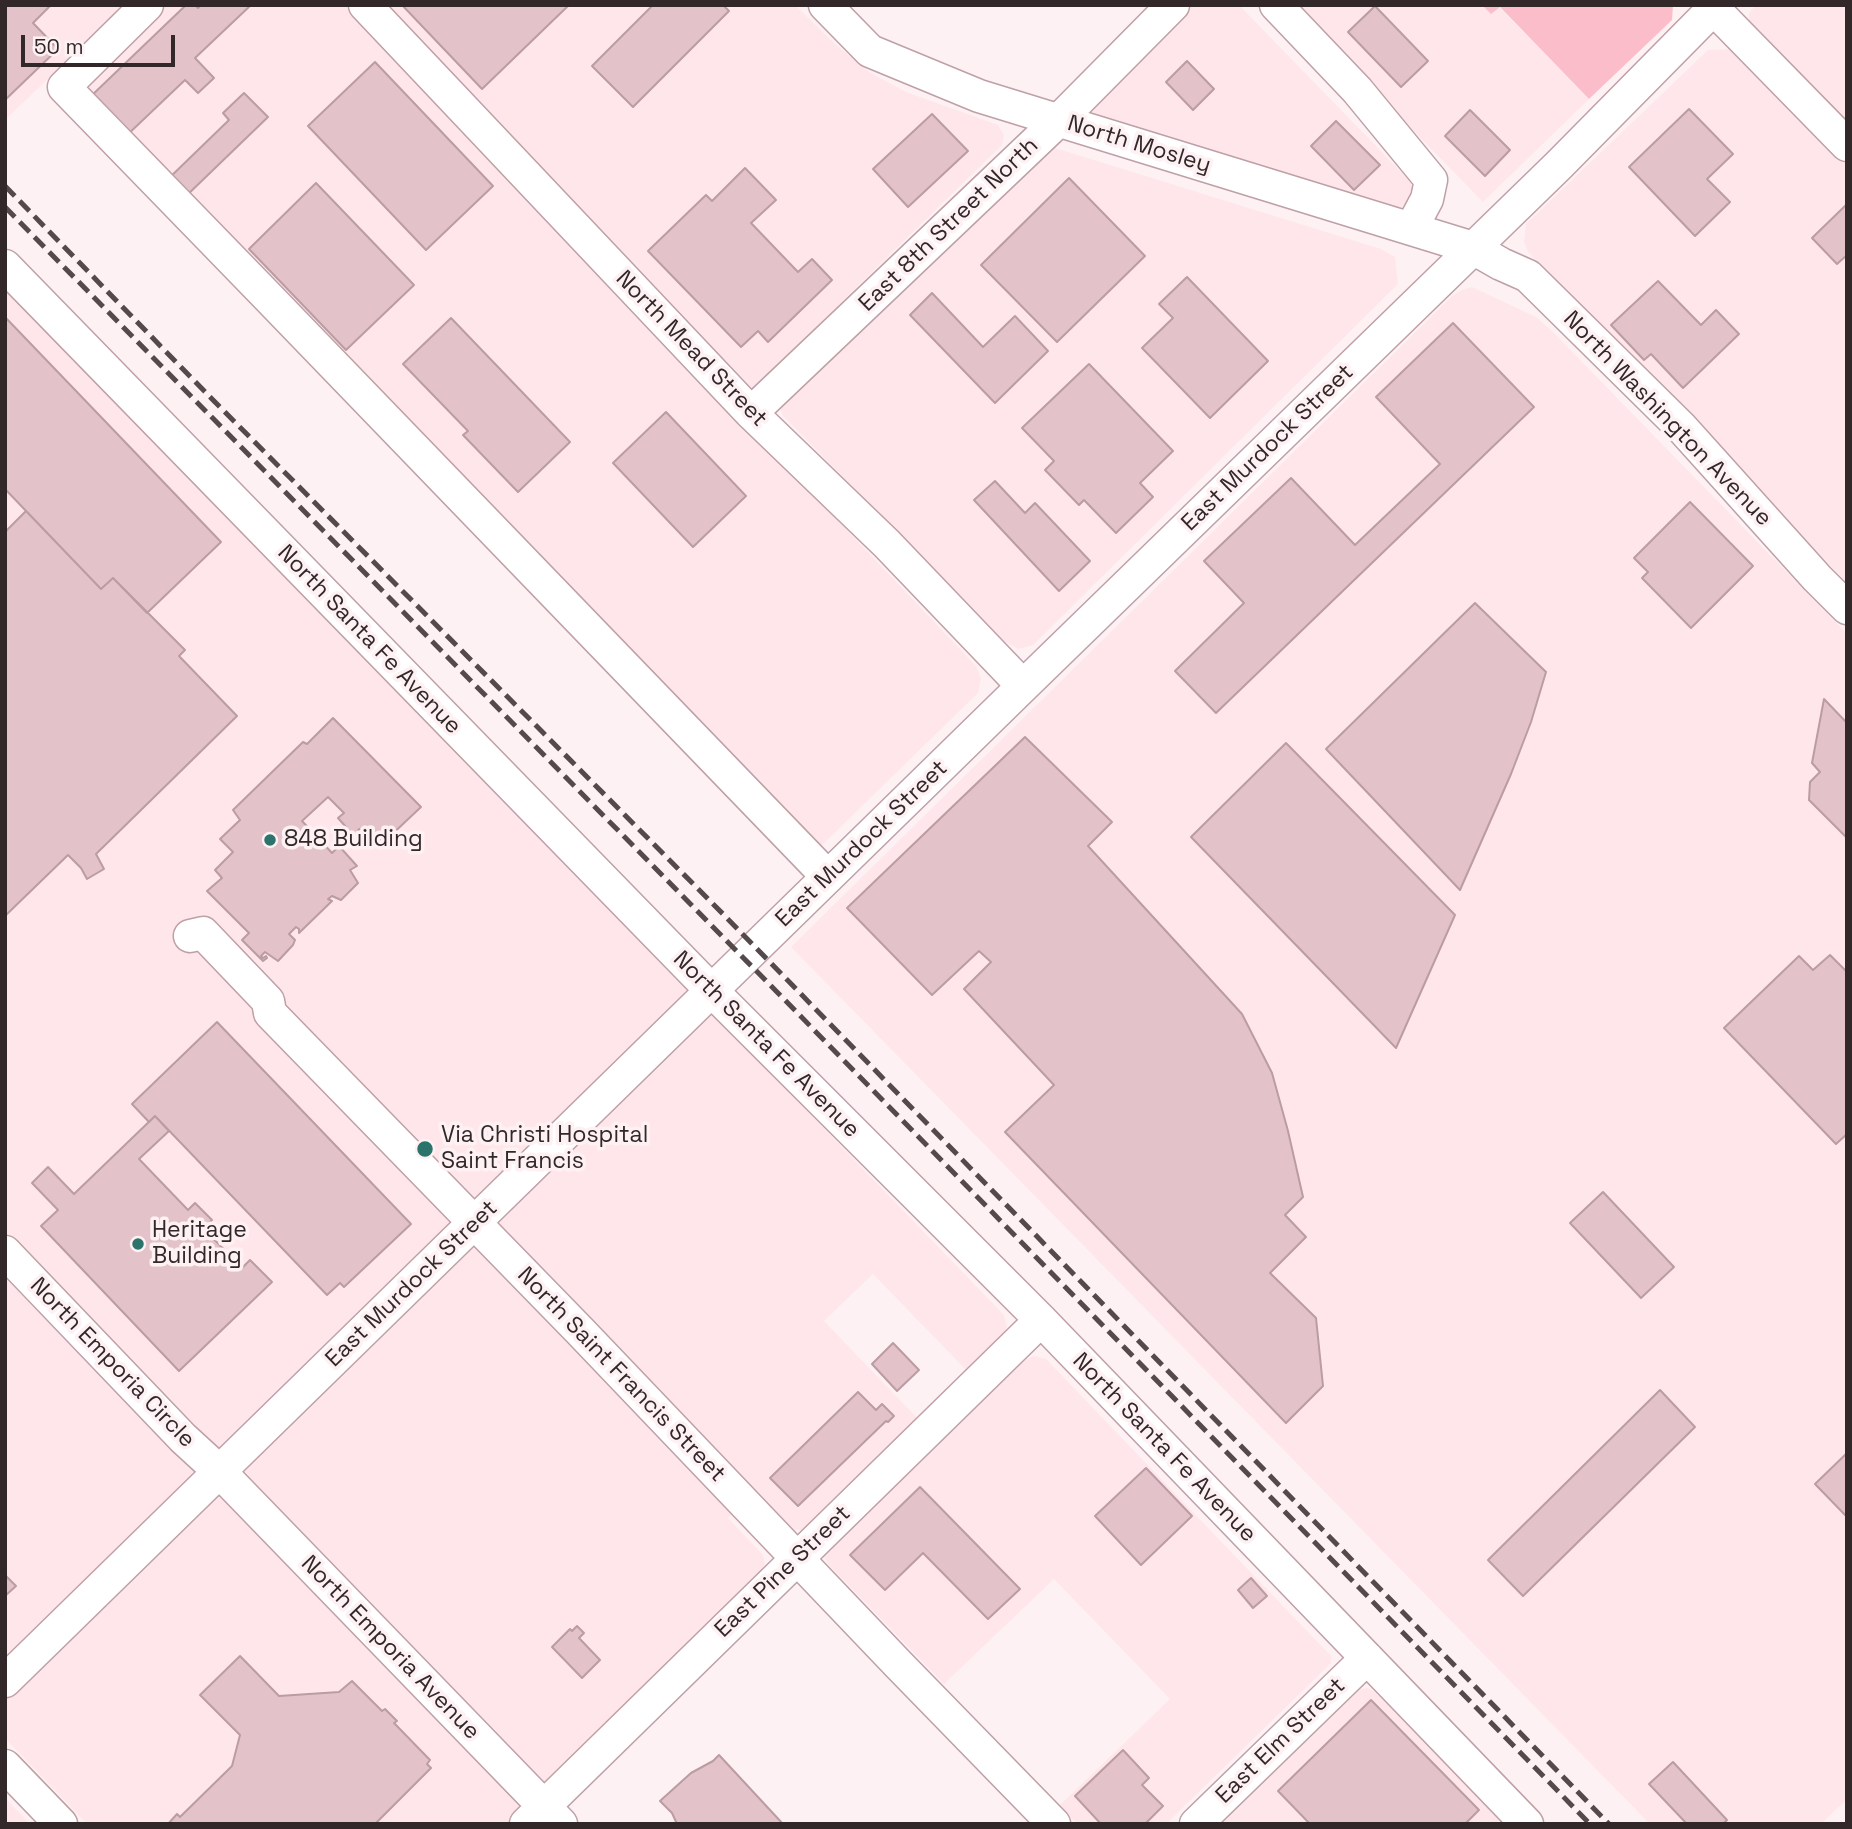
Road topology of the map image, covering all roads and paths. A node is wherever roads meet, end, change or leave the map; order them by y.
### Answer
1 (147, 5) edge
2 (365, 5) edge
3 (825, 5) edge
4 (1173, 5) edge
5 (1276, 5) edge
6 (1714, 7) edge
7 (1059, 120) junction
8 (1847, 145) edge
9 (1411, 229) junction
10 (1473, 248) junction
11 (5, 266) edge
12 (751, 413) junction
13 (1847, 608) edge
14 (1023, 686) junction
15 (828, 877) junction
16 (190, 936) dead end
17 (712, 991) junction
18 (474, 1224) junction
19 (5, 1252) edge
20 (1041, 1320) junction
21 (219, 1472) junction
22 (797, 1558) junction
23 (1367, 1658) junction
24 (5, 1681) edge
25 (5, 1766) edge
26 (544, 1818) edge
27 (61, 1824) edge
28 (1054, 1824) edge
29 (1196, 1824) edge
30 (1527, 1824) edge

1 - 15 street
2 - 12 street, North Mead Street
3 - 7 street, North Mosley
4 - 7 street, East 8th Street North
5 - 9 street
6 - 8 street
6 - 10 street, East Murdock Street
7 - 9 street, North Mosley
7 - 12 street, East 8th Street North
9 - 10 street, North Mosley
10 - 13 street, North Washington Avenue
10 - 14 street, East Murdock Street
11 - 17 street, North Santa Fe Avenue
12 - 14 street, North Mead Street
14 - 15 street, East Murdock Street
15 - 17 street, East Murdock Street
16 - 18 street, North Saint Francis Street
17 - 18 street, East Murdock Street
17 - 20 street, North Santa Fe Avenue
18 - 21 street, East Murdock Street
18 - 22 street, North Saint Francis Street
19 - 21 street, North Emporia Circle
20 - 22 street, East Pine Street
20 - 23 street, North Santa Fe Avenue
21 - 24 street, East Murdock Street
21 - 26 street, North Emporia Avenue
22 - 26 street, East Pine Street
22 - 28 street, North Saint Francis Street
23 - 29 street, East Elm Street
23 - 30 street, North Santa Fe Avenue
25 - 27 street

